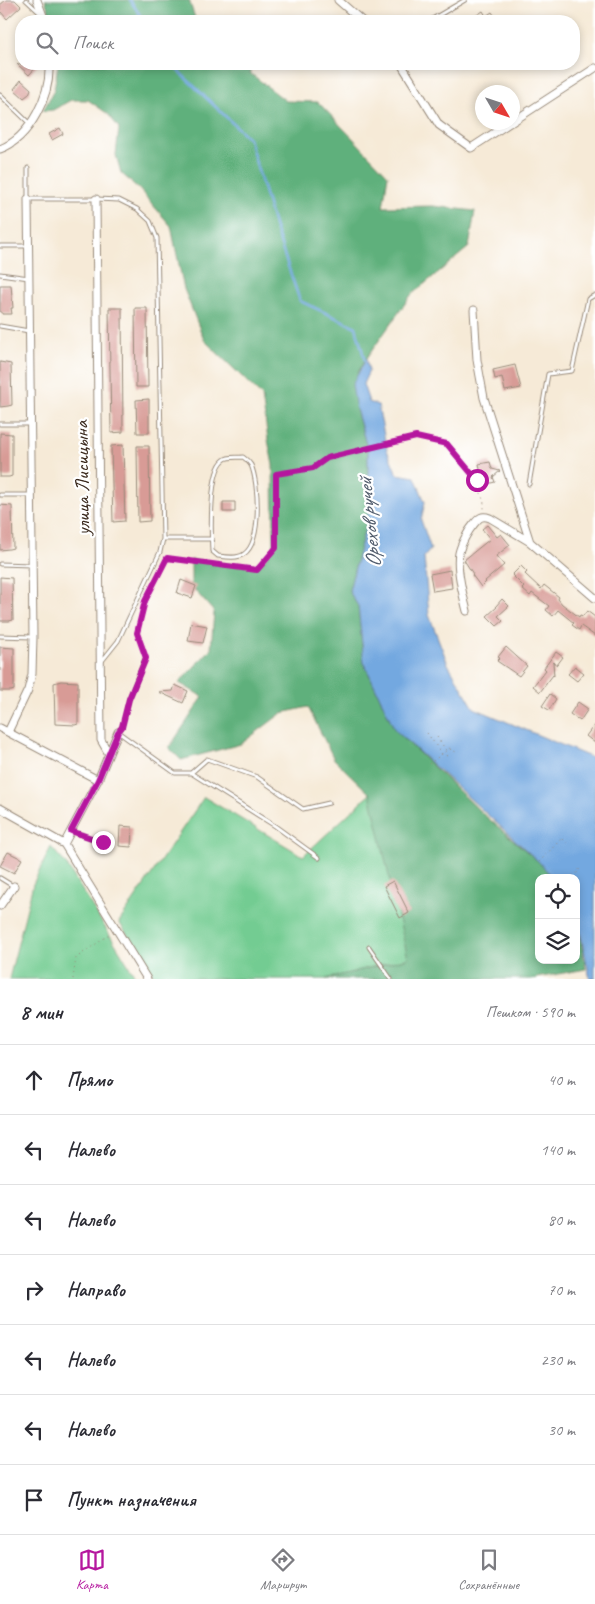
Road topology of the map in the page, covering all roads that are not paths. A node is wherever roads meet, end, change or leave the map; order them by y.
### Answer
1 (26, 0) edge
2 (36, 0) edge
3 (338, 0) edge
4 (465, 0) edge
5 (41, 15) edge
6 (43, 15) edge
7 (355, 15) edge
8 (439, 15) edge
9 (595, 68) edge
10 (48, 70) edge
11 (405, 70) edge
12 (0, 95) edge
13 (520, 117) edge
14 (30, 123) junction
15 (500, 130) edge
16 (0, 149) edge
17 (28, 168) dead end
18 (28, 199) junction
19 (96, 199) junction
20 (0, 246) edge
21 (28, 246) junction
22 (0, 274) edge
23 (29, 278) junction
24 (595, 295) edge
25 (474, 310) dead end
26 (0, 326) edge
27 (30, 332) junction
28 (0, 424) edge
29 (30, 424) junction
30 (529, 484) dead end
31 (0, 495) edge
32 (31, 495) junction
33 (163, 539) junction
34 (212, 539) junction
35 (530, 542) junction
36 (0, 564) edge
37 (32, 565) junction
38 (595, 598) edge
39 (467, 611) dead end
40 (0, 636) edge
41 (33, 637) junction
42 (146, 658) road end
43 (100, 663) junction
44 (0, 728) edge
45 (8, 732) junction
46 (118, 732) junction
47 (109, 754) junction
48 (191, 773) junction
49 (98, 780) junction
50 (329, 804) dead end
51 (0, 808) edge
52 (71, 831) junction
53 (103, 842) dead end
54 (64, 844) junction
55 (319, 858) dead end
56 (0, 878) edge
57 (14, 886) joint
58 (0, 906) edge
59 (369, 947) dead end
60 (147, 979) edge
61 (391, 979) edge

1 - 5 lane
2 - 6 street
3 - 7 street
4 - 8 lane
9 - 13 street
10 - 14 street
11 - 15 street
12 - 14 lane
14 - 16 street
17 - 18 lane
18 - 19 lane
18 - 21 street
19 - 33 lane
19 - 43 street, улица Лисицына
20 - 21 lane
21 - 23 street
22 - 23 lane
23 - 27 street
24 - 30 lane
25 - 35 street
26 - 27 lane
27 - 29 street
28 - 29 lane
29 - 32 street
31 - 32 lane
32 - 37 street
33 - 34 lane
33 - 43 lane
34 - 34 lane
35 - 38 street
35 - 39 street
36 - 37 lane
37 - 41 street
40 - 41 lane
41 - 45 street
42 - 46 lane
43 - 47 street, улица Лисицына
44 - 45 street
45 - 49 street
46 - 47 street
46 - 48 lane
47 - 49 street
48 - 50 lane
48 - 55 lane
49 - 52 street
51 - 54 street
52 - 53 lane
52 - 54 street
54 - 60 street
56 - 57 lane
57 - 58 street
59 - 61 lane

